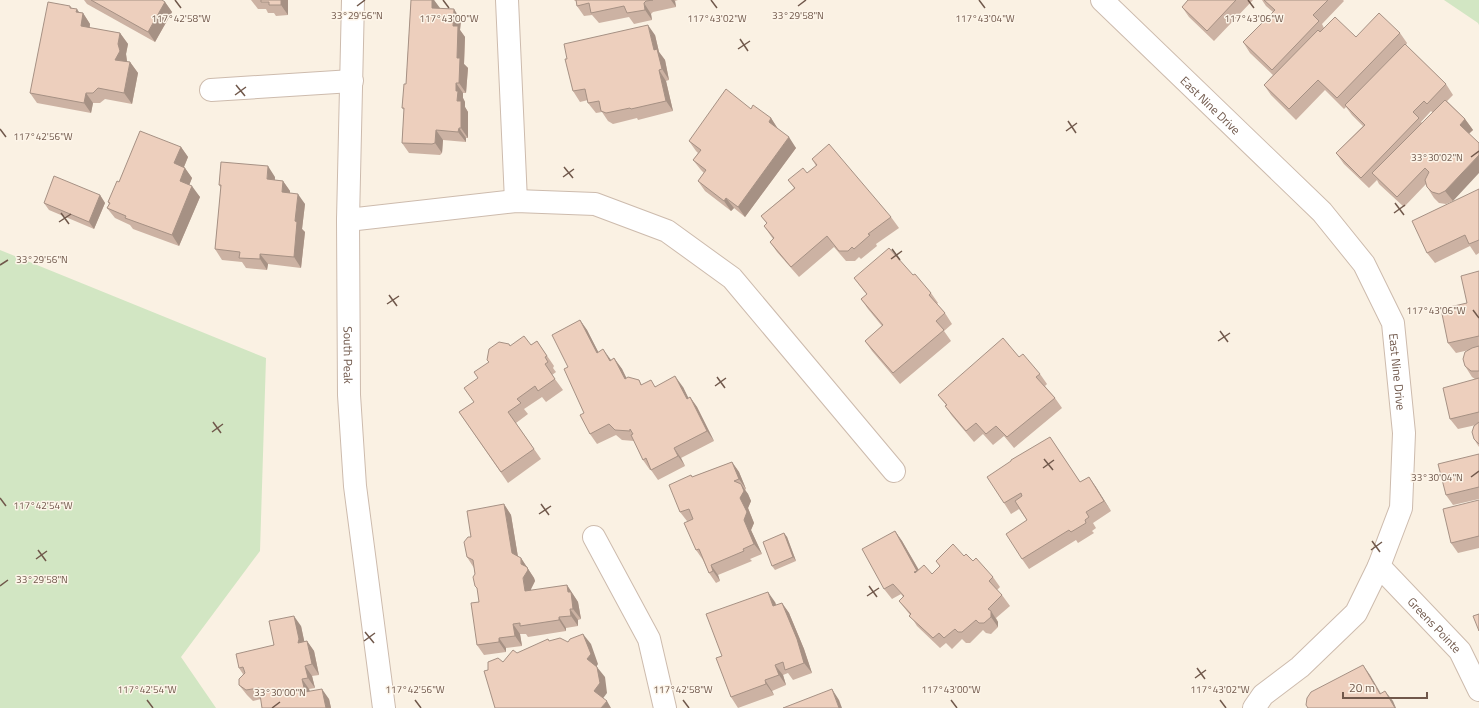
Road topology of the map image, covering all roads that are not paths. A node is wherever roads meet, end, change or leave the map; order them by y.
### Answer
1 (353, 0) edge
2 (507, 0) edge
3 (1102, 0) edge
4 (352, 81) junction
5 (211, 90) dead end
6 (516, 201) junction
7 (348, 220) junction
8 (894, 471) dead end
9 (594, 537) dead end
10 (1379, 566) junction
11 (1479, 690) edge
12 (384, 708) edge
13 (665, 708) edge
14 (1254, 708) edge

1 - 4 street, South Peak
2 - 6 street
3 - 10 street, East Nine Drive
4 - 5 street
4 - 7 street, South Peak
6 - 7 street
6 - 8 street
7 - 12 street, South Peak
9 - 13 street
10 - 11 street, Greens Pointe
10 - 14 street, East Nine Drive

